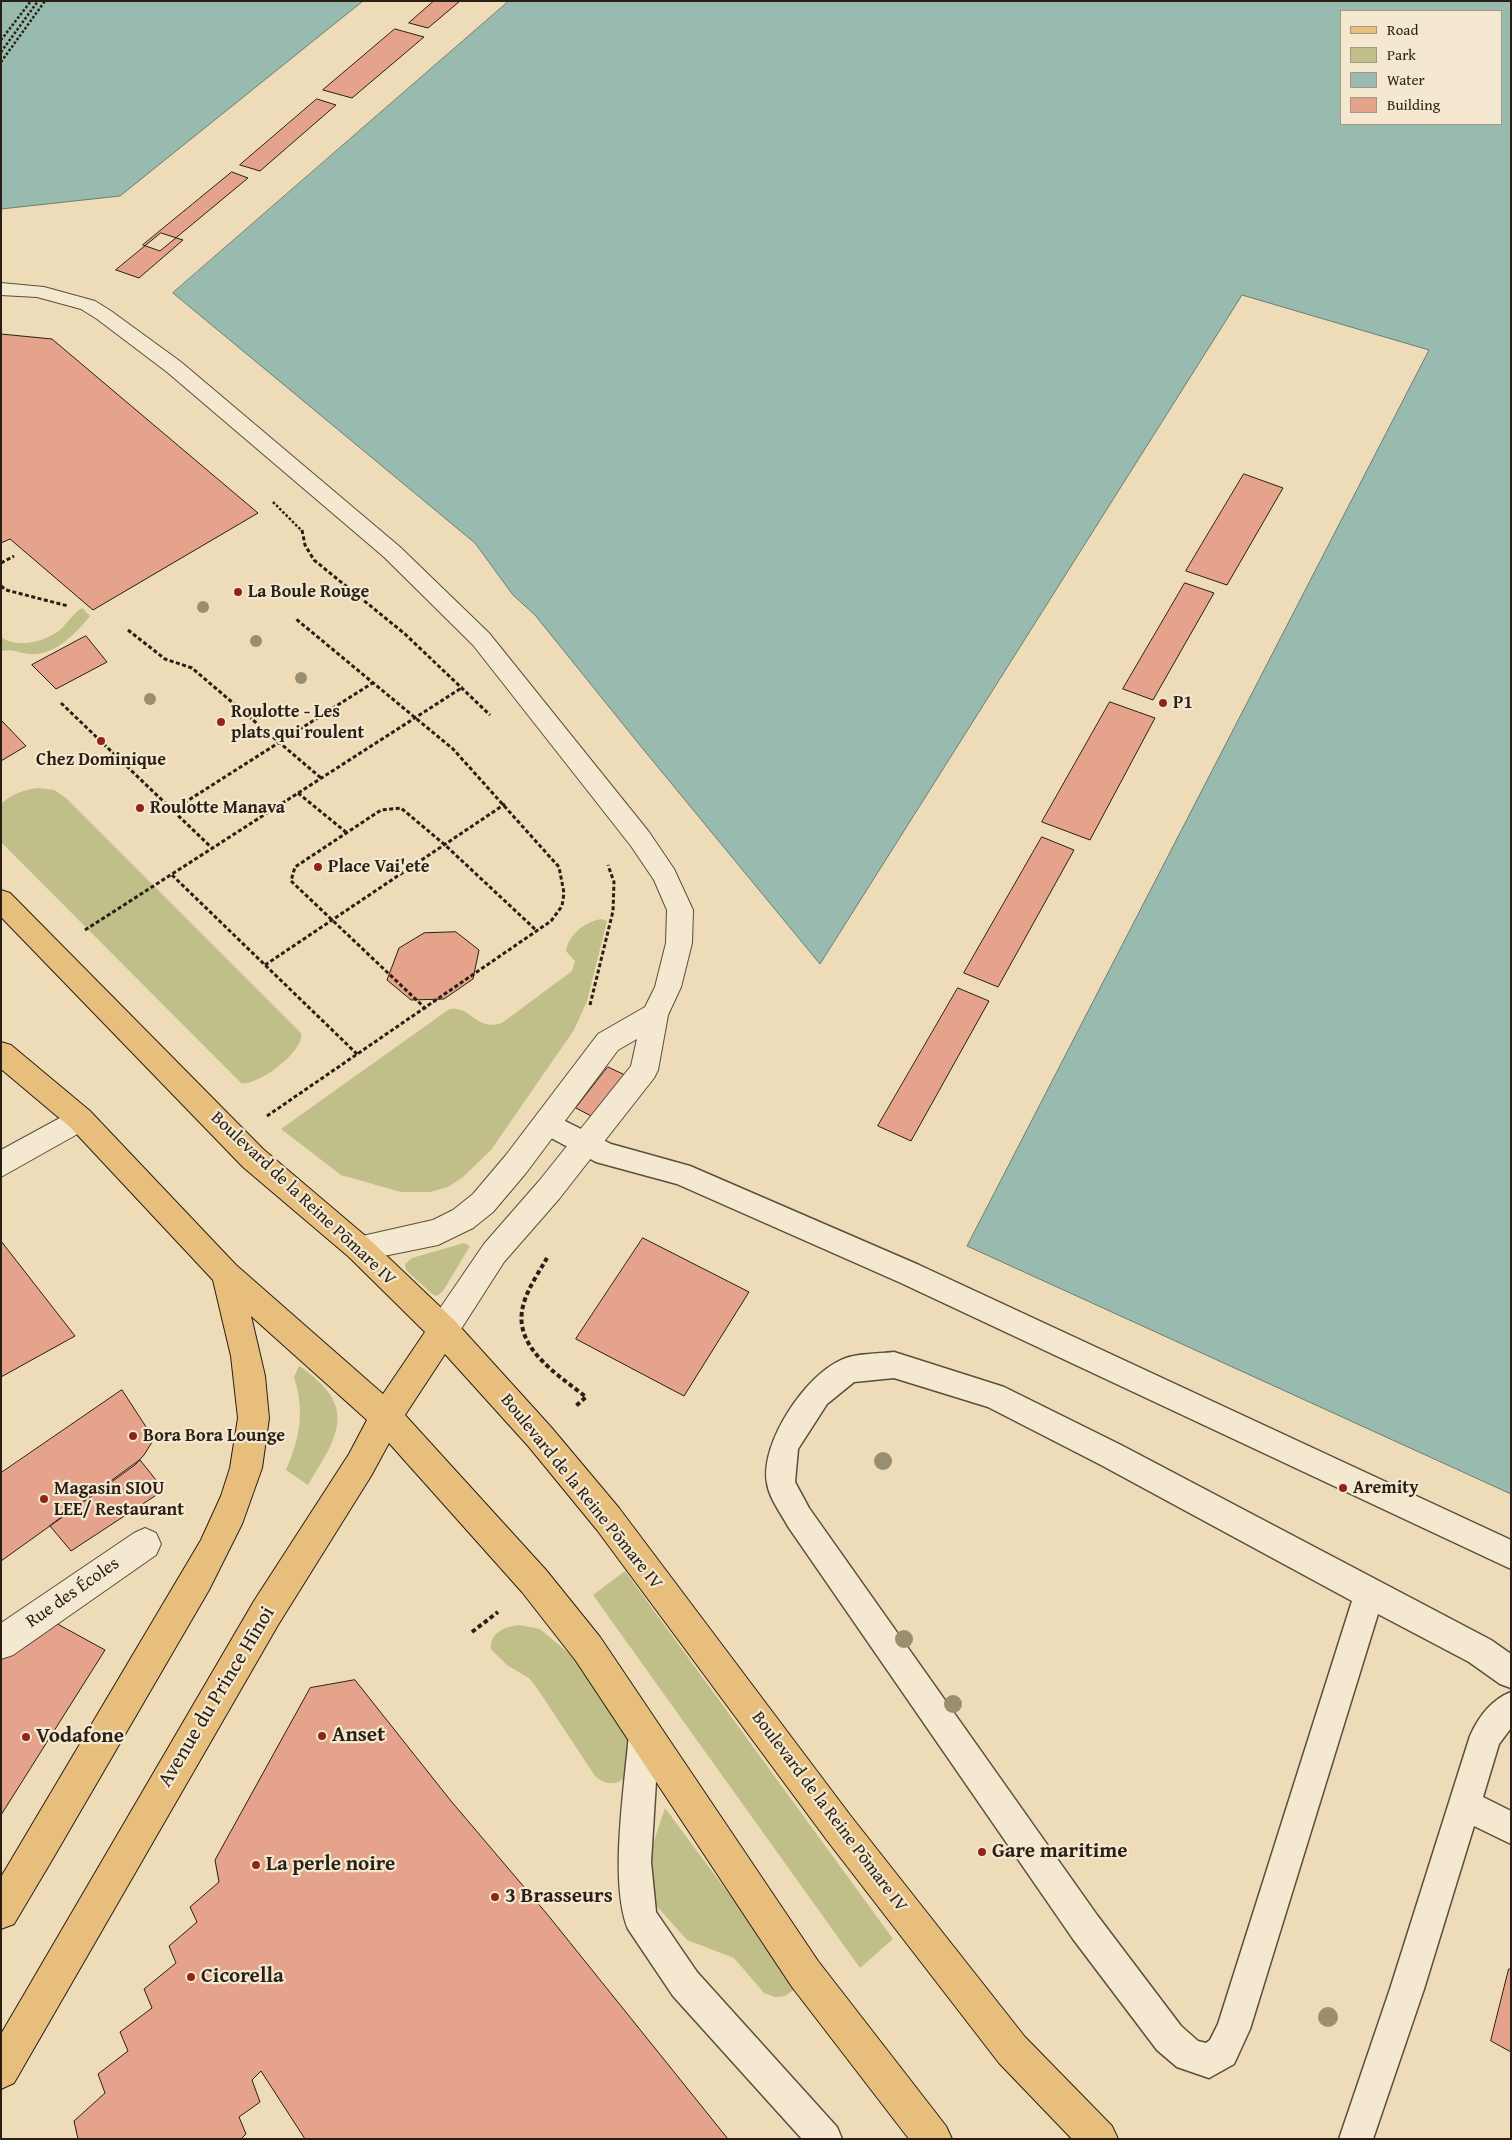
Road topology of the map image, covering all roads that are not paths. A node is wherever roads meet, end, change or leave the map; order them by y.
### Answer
1 (1, 289) edge
2 (1, 900) edge
3 (655, 1015) junction
4 (1, 1053) edge
5 (80, 1119) junction
6 (547, 1123) junction
7 (585, 1145) junction
8 (1, 1165) edge
9 (359, 1248) junction
10 (226, 1274) junction
11 (443, 1330) junction
12 (386, 1417) junction
13 (145, 1544) dead end
14 (1511, 1555) edge
15 (1369, 1594) junction
16 (1, 1643) edge
17 (1511, 1673) edge
18 (1511, 1707) edge
19 (644, 1733) junction
20 (1464, 1805) junction
21 (1511, 1828) edge
22 (1, 1911) edge
23 (1, 2070) edge
24 (825, 2139) edge
25 (933, 2139) edge
26 (1100, 2139) edge
27 (1356, 2139) edge

1 - 3 street
2 - 9 main road, Boulevard de la Reine Pōmare IV
3 - 6 street
3 - 7 street
4 - 5 main road
5 - 8 street
5 - 10 main road
6 - 7 lane
6 - 9 street
7 - 11 street
7 - 14 lane
9 - 11 main road, Boulevard de la Reine Pōmare IV
10 - 12 main road
10 - 22 main road
11 - 12 main road, Avenue du Prince Hīnoi
11 - 26 main road, Boulevard de la Reine Pōmare IV
12 - 19 main road
12 - 23 main road, Avenue du Prince Hīnoi
13 - 16 street, Rue des Écoles
15 - 15 lane
15 - 17 lane
18 - 20 lane
19 - 24 lane
19 - 25 main road
20 - 21 lane
20 - 27 lane

